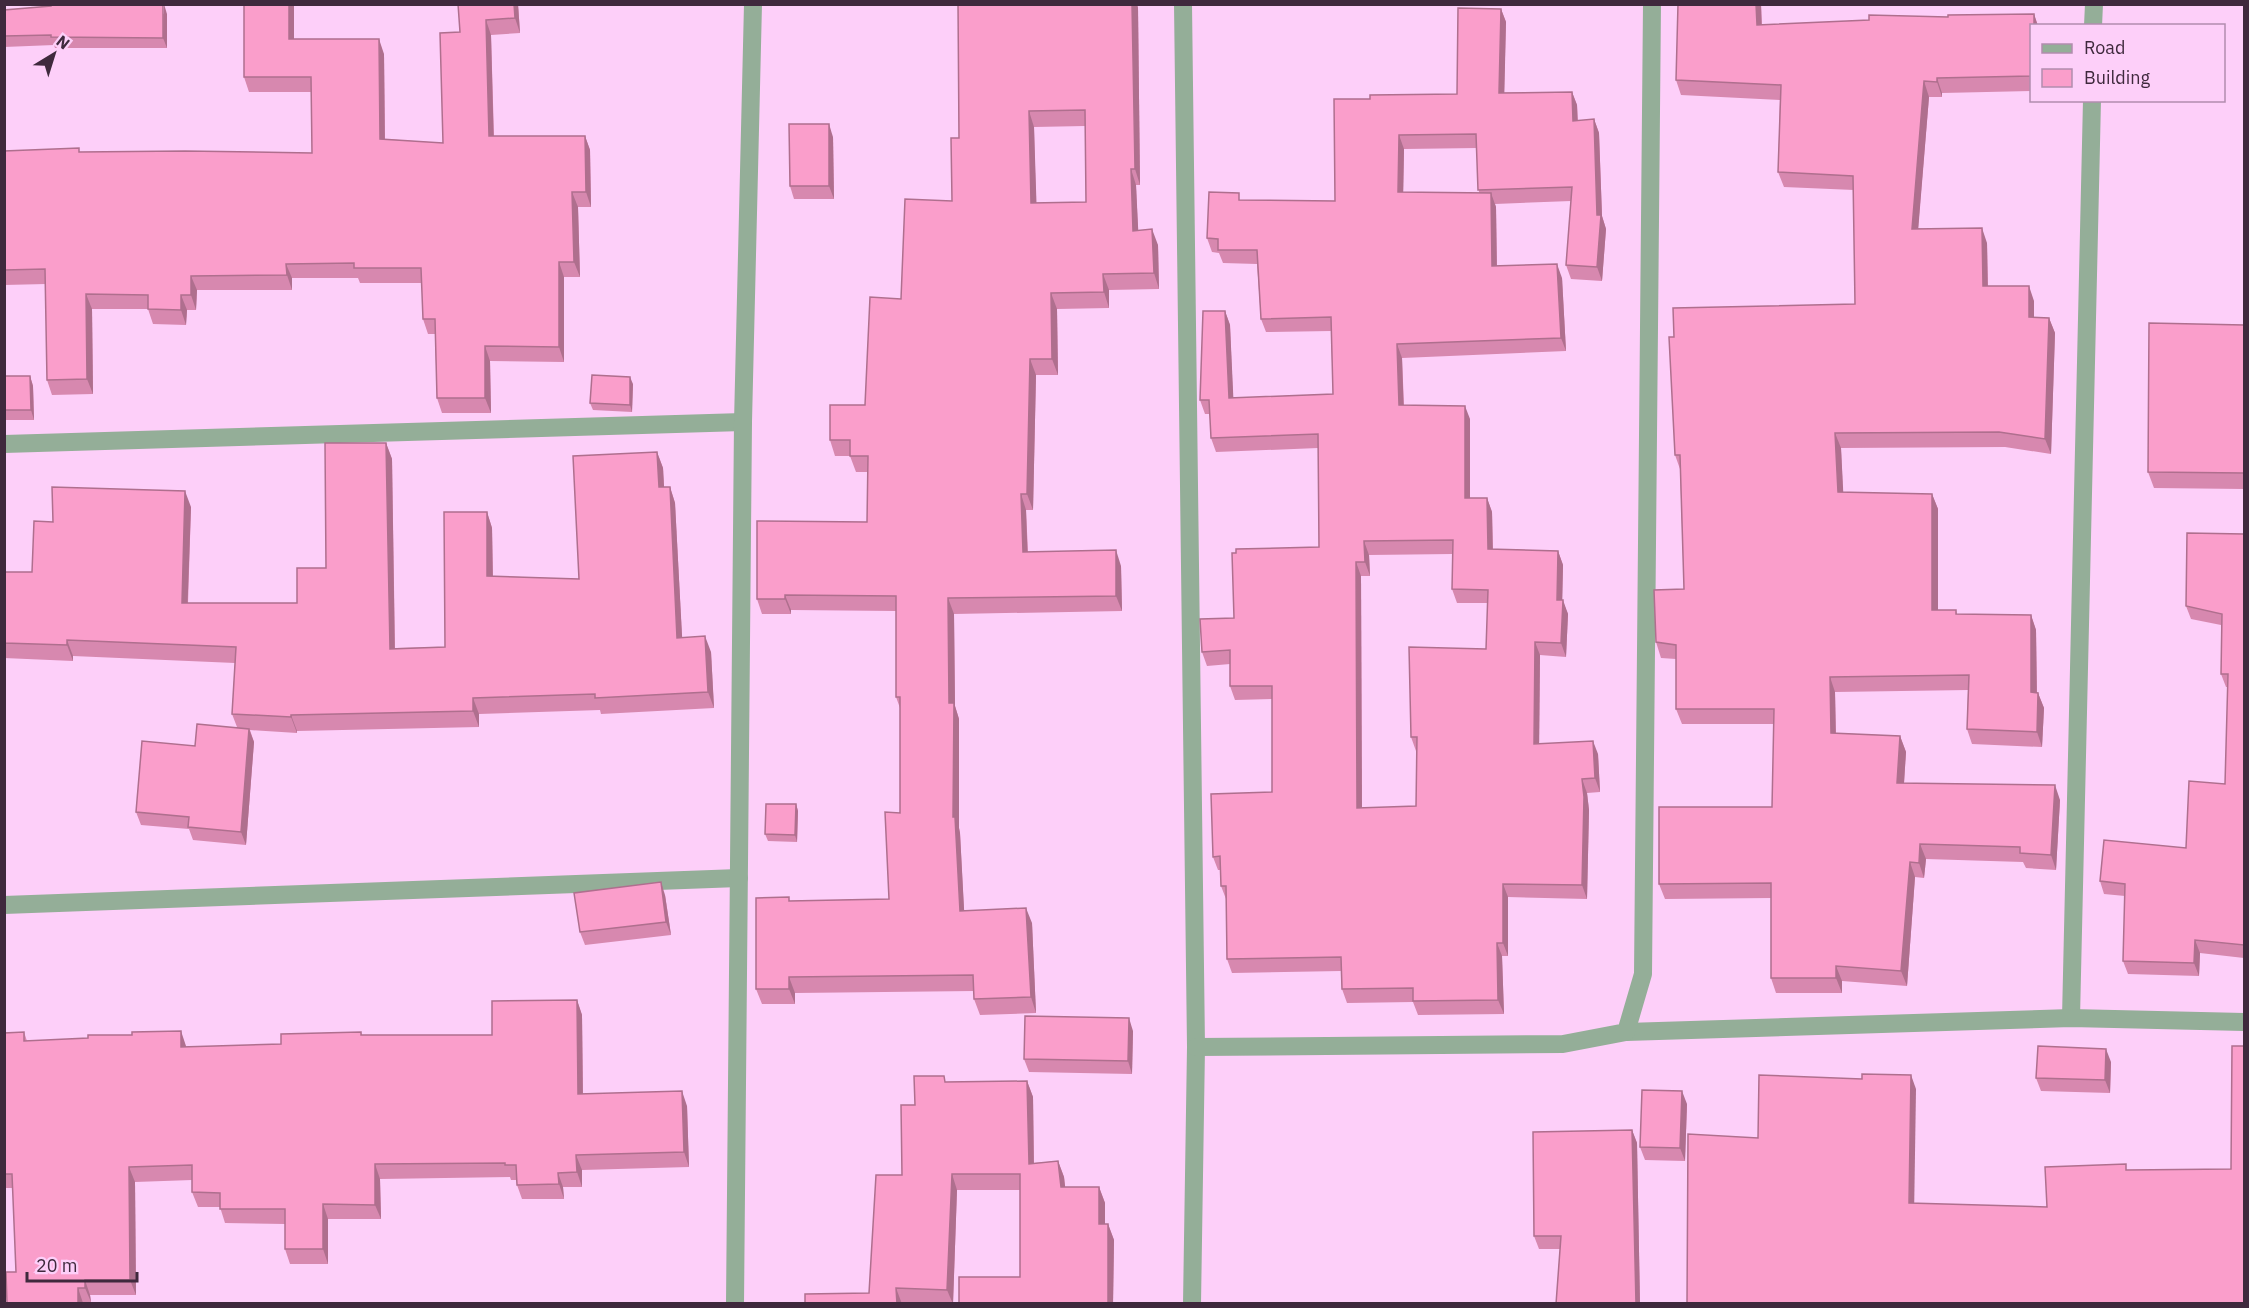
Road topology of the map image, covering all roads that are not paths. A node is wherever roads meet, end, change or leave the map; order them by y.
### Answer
1 (753, 4) edge
2 (1183, 4) edge
3 (1652, 4) edge
4 (2094, 4) edge
5 (2093, 24) edge
6 (2092, 102) edge
7 (743, 422) junction
8 (4, 444) edge
9 (739, 878) junction
10 (4, 905) edge
11 (2071, 1018) junction
12 (2244, 1022) edge
13 (1626, 1032) junction
14 (1196, 1047) junction
15 (735, 1304) edge
16 (1192, 1304) edge

1 - 7 street
2 - 14 street
3 - 13 street
4 - 5 street
6 - 11 street
7 - 8 street
7 - 9 street
9 - 10 street
9 - 15 street
11 - 12 street
11 - 13 street
13 - 14 street
14 - 16 street

